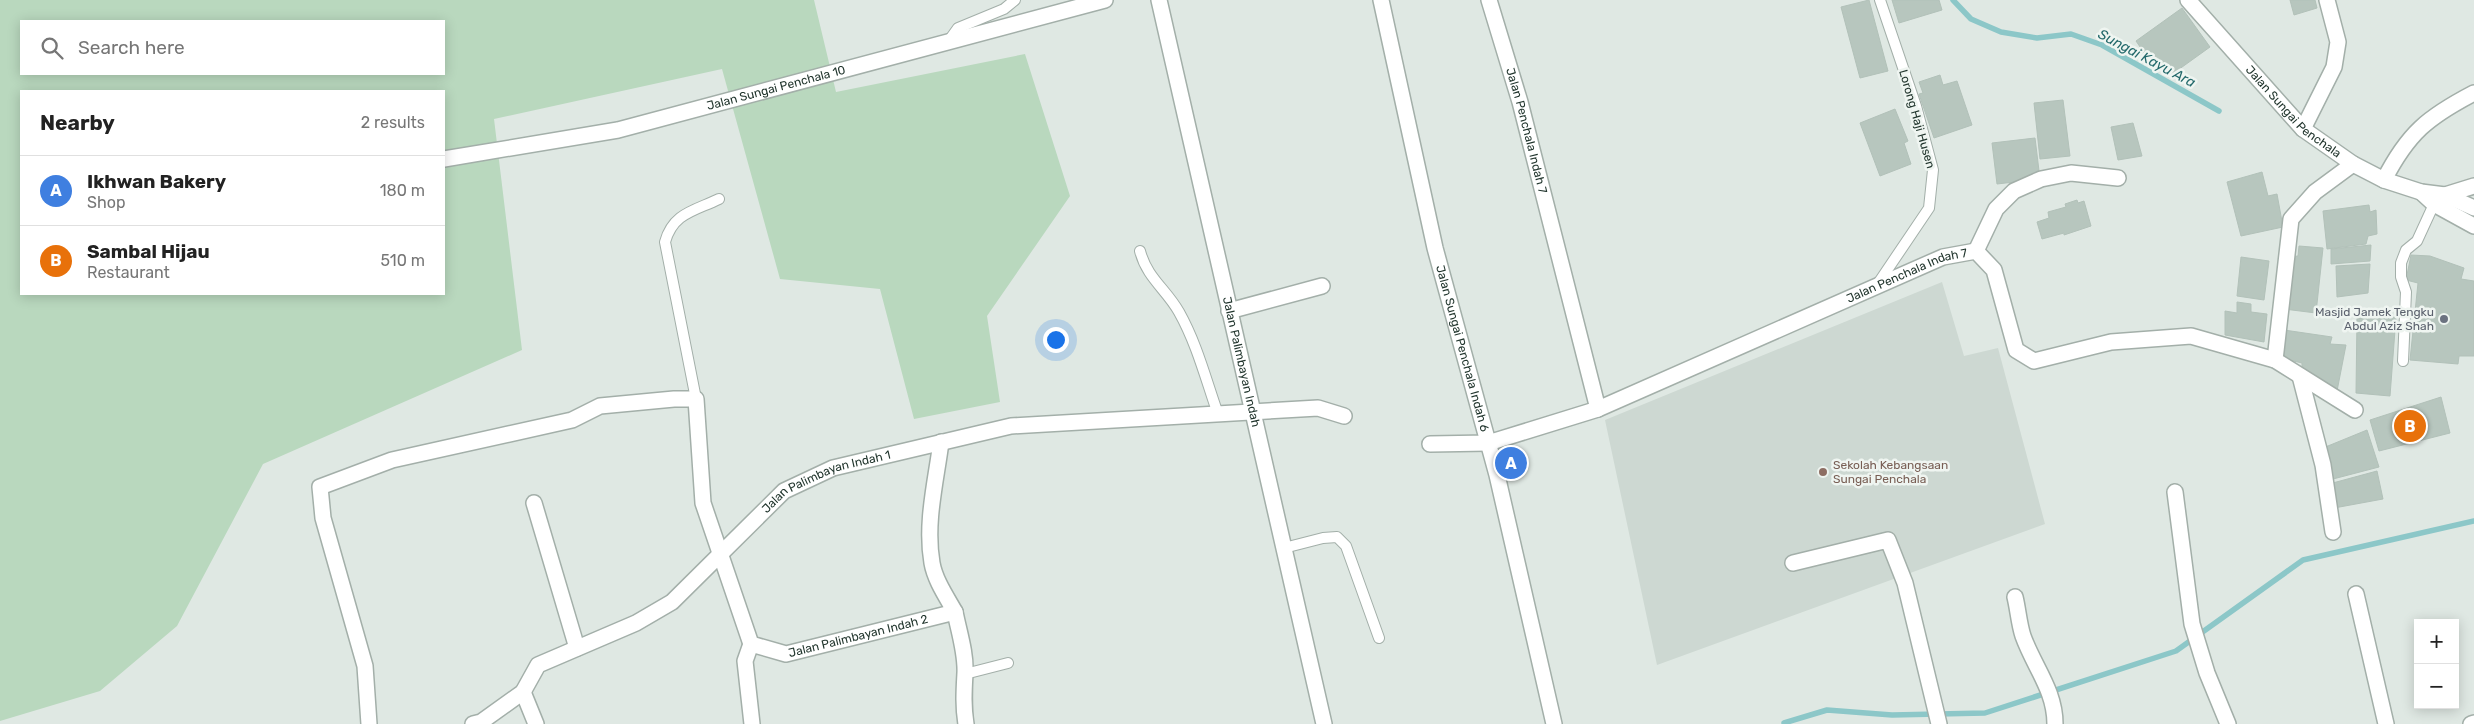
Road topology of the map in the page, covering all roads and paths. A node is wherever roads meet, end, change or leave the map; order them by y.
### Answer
1 (1015, 0) edge
2 (1105, 0) edge
3 (1159, 0) edge
4 (1381, 0) edge
5 (1489, 0) edge
6 (1880, 0) edge
7 (2188, 0) edge
8 (2326, 0) edge
9 (948, 42) junction
10 (2474, 92) edge
11 (2303, 129) junction
12 (445, 159) edge
13 (2353, 164) junction
14 (2118, 178) dead end
15 (2384, 180) junction
16 (2474, 186) edge
17 (719, 199) dead end
18 (2440, 200) junction
19 (2474, 208) edge
20 (2473, 222) edge
21 (1140, 251) dead end
22 (1976, 251) junction
23 (1322, 286) dead end
24 (1877, 286) junction
25 (1229, 311) junction
26 (2275, 360) junction
27 (2403, 362) dead end
28 (2300, 376) junction
29 (696, 399) junction
30 (1598, 409) junction
31 (2355, 410) dead end
32 (1254, 412) junction
33 (1218, 414) junction
34 (1344, 416) dead end
35 (941, 442) junction
36 (1488, 442) junction
37 (1430, 444) dead end
38 (2175, 492) dead end
39 (534, 503) dead end
40 (2333, 532) dead end
41 (1284, 548) junction
42 (720, 555) junction
43 (1793, 563) dead end
44 (2356, 594) dead end
45 (2015, 597) dead end
46 (955, 612) junction
47 (1379, 638) dead end
48 (750, 644) junction
49 (577, 648) junction
50 (1008, 663) dead end
51 (964, 680) junction
52 (523, 692) junction
53 (369, 724) edge
54 (473, 724) edge
55 (536, 724) edge
56 (752, 724) edge
57 (966, 724) edge
58 (1324, 724) edge
59 (1554, 724) edge
60 (1939, 724) edge
61 (2054, 724) edge
62 (2228, 724) edge
63 (2386, 724) edge

1 - 9 lane
2 - 9 street, Jalan Sungai Penchala 10
3 - 25 street, Jalan Palimbayan Indah
4 - 36 street, Jalan Sungai Penchala Indah 6
5 - 30 street, Jalan Penchala Indah 7
6 - 24 lane, Lorong Haji Husen
7 - 11 street, Jalan Sungai Penchala
8 - 11 street
9 - 12 street, Jalan Sungai Penchala 10
10 - 15 street
11 - 13 street, Jalan Sungai Penchala
13 - 15 street, Jalan Sungai Penchala
13 - 26 street
14 - 22 street
15 - 18 street, Jalan Sungai Penchala
16 - 18 street
17 - 29 lane
18 - 19 street, Jalan Sungai Penchala
18 - 20 street, Jalan Sungai Penchala
18 - 27 lane
21 - 33 lane
22 - 24 street, Jalan Penchala Indah 7
22 - 26 street, Jalan Penchala Indah 7
23 - 25 street
24 - 30 street, Jalan Penchala Indah 7
25 - 32 street, Jalan Palimbayan Indah
26 - 28 street, Jalan Penchala Indah 7
28 - 31 street, Jalan Penchala Indah 7
28 - 40 street
29 - 42 street
29 - 53 street
30 - 36 street, Jalan Penchala Indah 7
32 - 33 street, Jalan Palimbayan Indah 1
32 - 34 street
32 - 41 street, Jalan Palimbayan Indah
33 - 35 street, Jalan Palimbayan Indah 1
35 - 42 street, Jalan Palimbayan Indah 1
35 - 46 street
36 - 37 street, Jalan Penchala Indah 7
36 - 59 street, Jalan Sungai Penchala Indah 6
38 - 62 street
39 - 49 street
41 - 47 lane
41 - 58 street, Jalan Palimbayan Indah
42 - 48 street
42 - 49 street, Jalan Palimbayan Indah 1
43 - 60 street
44 - 63 street
45 - 61 street
46 - 48 street, Jalan Palimbayan Indah 2
46 - 51 street
48 - 56 street
49 - 52 street, Jalan Palimbayan Indah 1
50 - 51 lane
51 - 57 street
52 - 54 street, Jalan Palimbayan Indah 1
52 - 55 street

